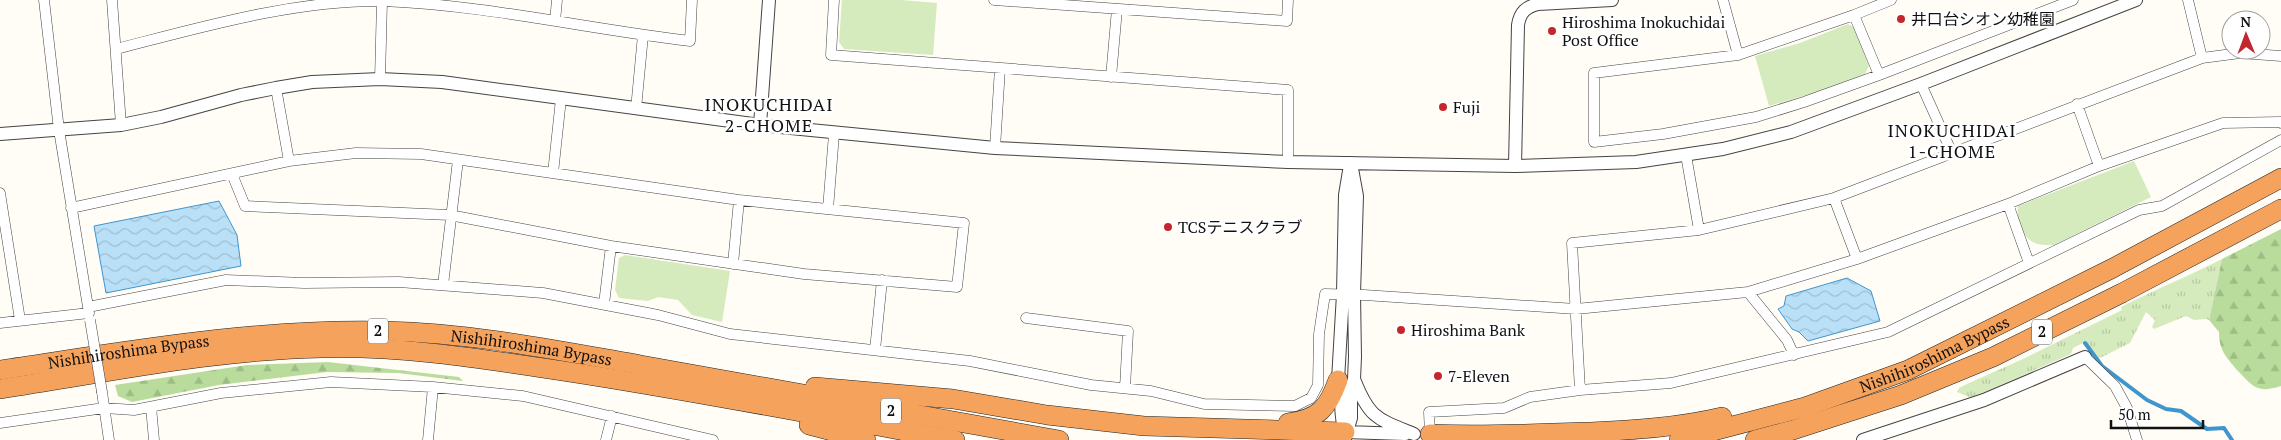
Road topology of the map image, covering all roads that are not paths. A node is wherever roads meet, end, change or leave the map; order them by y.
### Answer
1 (44, 0) edge
2 (112, 0) edge
3 (557, 0) edge
4 (692, 0) edge
5 (769, 0) edge
6 (834, 0) edge
7 (994, 0) edge
8 (1288, 0) edge
9 (1612, 0) edge
10 (1722, 0) edge
11 (1890, 0) edge
12 (2073, 0) edge
13 (2136, 0) edge
14 (2188, 0) edge
15 (382, 1) edge
16 (1011, 1) edge
17 (2061, 2) edge
18 (1117, 9) junction
19 (1854, 15) junction
20 (554, 21) junction
21 (643, 35) junction
22 (116, 49) junction
23 (1738, 55) junction
24 (2281, 56) edge
25 (2202, 58) junction
26 (1000, 68) junction
27 (1879, 75) junction
28 (1111, 77) junction
29 (380, 79) junction
30 (1921, 84) junction
31 (276, 88) junction
32 (561, 99) junction
33 (2077, 104) junction
34 (636, 109) junction
35 (2281, 123) edge
36 (121, 125) junction
37 (760, 126) junction
38 (59, 130) junction
39 (0, 134) edge
40 (834, 134) junction
41 (2281, 140) edge
42 (995, 148) junction
43 (1952, 152) junction
44 (1686, 155) junction
45 (458, 160) junction
46 (289, 161) junction
47 (1288, 162) junction
48 (1351, 163) junction
49 (1515, 166) junction
50 (2099, 166) junction
51 (2281, 173) edge
52 (232, 174) junction
53 (553, 174) junction
54 (2281, 178) edge
55 (2253, 192) junction
56 (0, 193) edge
57 (1834, 198) junction
58 (739, 200) junction
59 (2008, 204) junction
60 (71, 208) junction
61 (828, 208) junction
62 (2281, 209) edge
63 (450, 215) junction
64 (1699, 230) junction
65 (3, 232) edge
66 (611, 246) junction
67 (1856, 259) junction
68 (2029, 263) junction
69 (733, 264) junction
70 (882, 280) junction
71 (442, 285) junction
72 (1748, 292) junction
73 (1348, 294) junction
74 (604, 304) junction
75 (1576, 309) junction
76 (89, 314) junction
77 (1026, 318) dead end
78 (20, 320) junction
79 (0, 323) edge
80 (875, 350) junction
81 (1794, 355) junction
82 (2085, 357) joint
83 (0, 368) edge
84 (1908, 370) junction
85 (724, 379) junction
86 (1346, 379) junction
87 (37, 384) junction
88 (433, 387) junction
89 (1125, 388) junction
90 (0, 389) edge
91 (1580, 390) junction
92 (0, 395) edge
93 (712, 396) junction
94 (151, 406) junction
95 (104, 408) junction
96 (612, 416) junction
97 (0, 423) edge
98 (1247, 429) junction
99 (1792, 430) junction
100 (1422, 434) junction
101 (1345, 436) edge
102 (108, 440) edge
103 (154, 440) edge
104 (428, 440) edge
105 (606, 440) edge
106 (713, 440) edge
107 (866, 440) edge
108 (955, 440) edge
109 (1059, 440) edge
110 (1679, 440) edge
111 (1755, 440) edge
112 (1766, 440) edge
113 (1863, 440) edge
114 (2137, 440) edge

1 - 38 street
2 - 22 street
3 - 20 street
4 - 21 street
5 - 37 street
6 - 26 street
7 - 16 street
8 - 18 street
9 - 49 street
10 - 23 street
11 - 19 street
12 - 17 street
13 - 30 street
14 - 25 street
15 - 20 street
15 - 22 street
15 - 29 street
16 - 18 street
17 - 27 street
18 - 28 street
19 - 23 street
19 - 27 street
20 - 21 street
21 - 34 street
22 - 36 street
23 - 27 street
24 - 25 street
25 - 33 street
26 - 28 street
26 - 42 street
28 - 47 street
29 - 31 street
29 - 32 street
30 - 43 street
30 - 44 street
31 - 36 street
31 - 46 street
32 - 34 street
32 - 53 street
33 - 43 street
33 - 50 street
34 - 37 street
35 - 50 street
36 - 38 street
37 - 40 street
38 - 39 street
38 - 60 street
40 - 42 street
40 - 61 street
41 - 68 street
42 - 47 street
43 - 57 street
44 - 49 street
44 - 64 street
45 - 46 street
45 - 53 street
45 - 63 street
46 - 52 street
47 - 48 street
48 - 49 street
48 - 73 street
50 - 59 street
51 - 55 highway
52 - 60 street
52 - 63 street
53 - 58 street
54 - 55 highway, Nishihiroshima Bypass / 2
55 - 84 highway, Nishihiroshima Bypass / 2
56 - 65 street
57 - 64 street
57 - 67 street
58 - 61 street
58 - 69 street
59 - 67 street
59 - 68 street
60 - 76 street
61 - 70 street
62 - 99 highway, Nishihiroshima Bypass / 2
63 - 66 street
63 - 71 street
64 - 75 street
65 - 78 street
66 - 69 street
66 - 74 street
67 - 72 street
68 - 81 street
69 - 70 street
70 - 80 street
71 - 74 street
71 - 76 street
72 - 75 street
72 - 81 street
73 - 75 street
73 - 86 street
73 - 89 street
74 - 80 street
75 - 91 street
76 - 78 street
76 - 95 street, bridge
77 - 89 street
78 - 79 street
80 - 89 street
81 - 91 street
82 - 113 street
82 - 114 street
83 - 85 highway, Nishihiroshima Bypass / 2
84 - 100 highway
84 - 110 highway, Nishihiroshima Bypass / 2
85 - 98 highway
85 - 109 highway, Nishihiroshima Bypass / 2
86 - 98 highway
86 - 100 street
86 - 101 street
87 - 90 highway, Nishihiroshima Bypass / 2
87 - 92 highway
87 - 93 highway, Nishihiroshima Bypass / 2
88 - 94 street
88 - 96 street
88 - 104 street
91 - 100 street
93 - 107 highway
93 - 108 highway, Nishihiroshima Bypass / 2
94 - 95 street
94 - 103 street
95 - 97 street
95 - 102 street
96 - 105 street
96 - 106 street
98 - 101 highway
99 - 111 highway, Nishihiroshima Bypass / 2
99 - 112 highway
100 - 101 street

